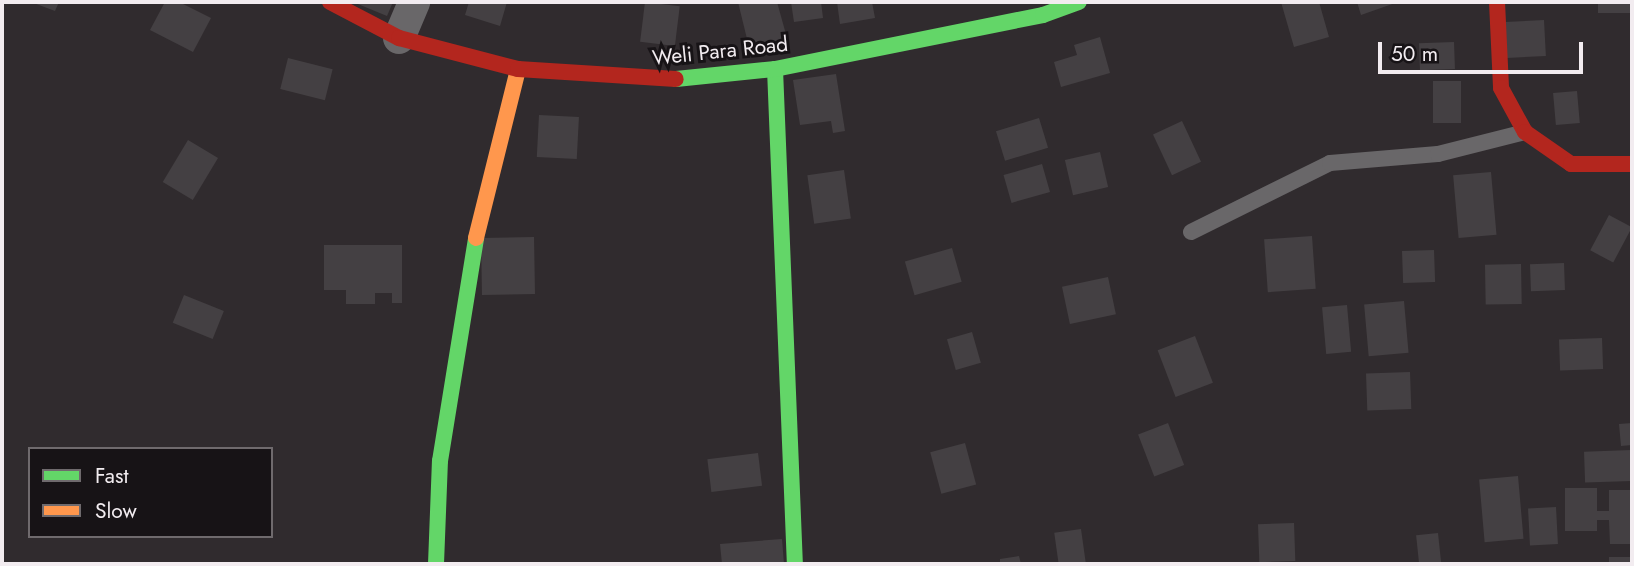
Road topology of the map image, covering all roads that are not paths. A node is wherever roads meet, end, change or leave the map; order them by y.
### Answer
1 (330, 2) edge
2 (414, 2) edge
3 (1079, 2) edge
4 (1497, 2) edge
5 (399, 38) junction
6 (518, 69) junction
7 (775, 69) junction
8 (1525, 132) junction
9 (1632, 164) edge
10 (1191, 232) dead end
11 (436, 564) edge
12 (795, 564) edge

1 - 5 street, Weli Para Road
2 - 5 street
3 - 7 street, Weli Para Road
4 - 8 street
5 - 6 street, Weli Para Road
6 - 7 street, Weli Para Road
6 - 11 street
7 - 12 street
8 - 9 street
8 - 10 lane

